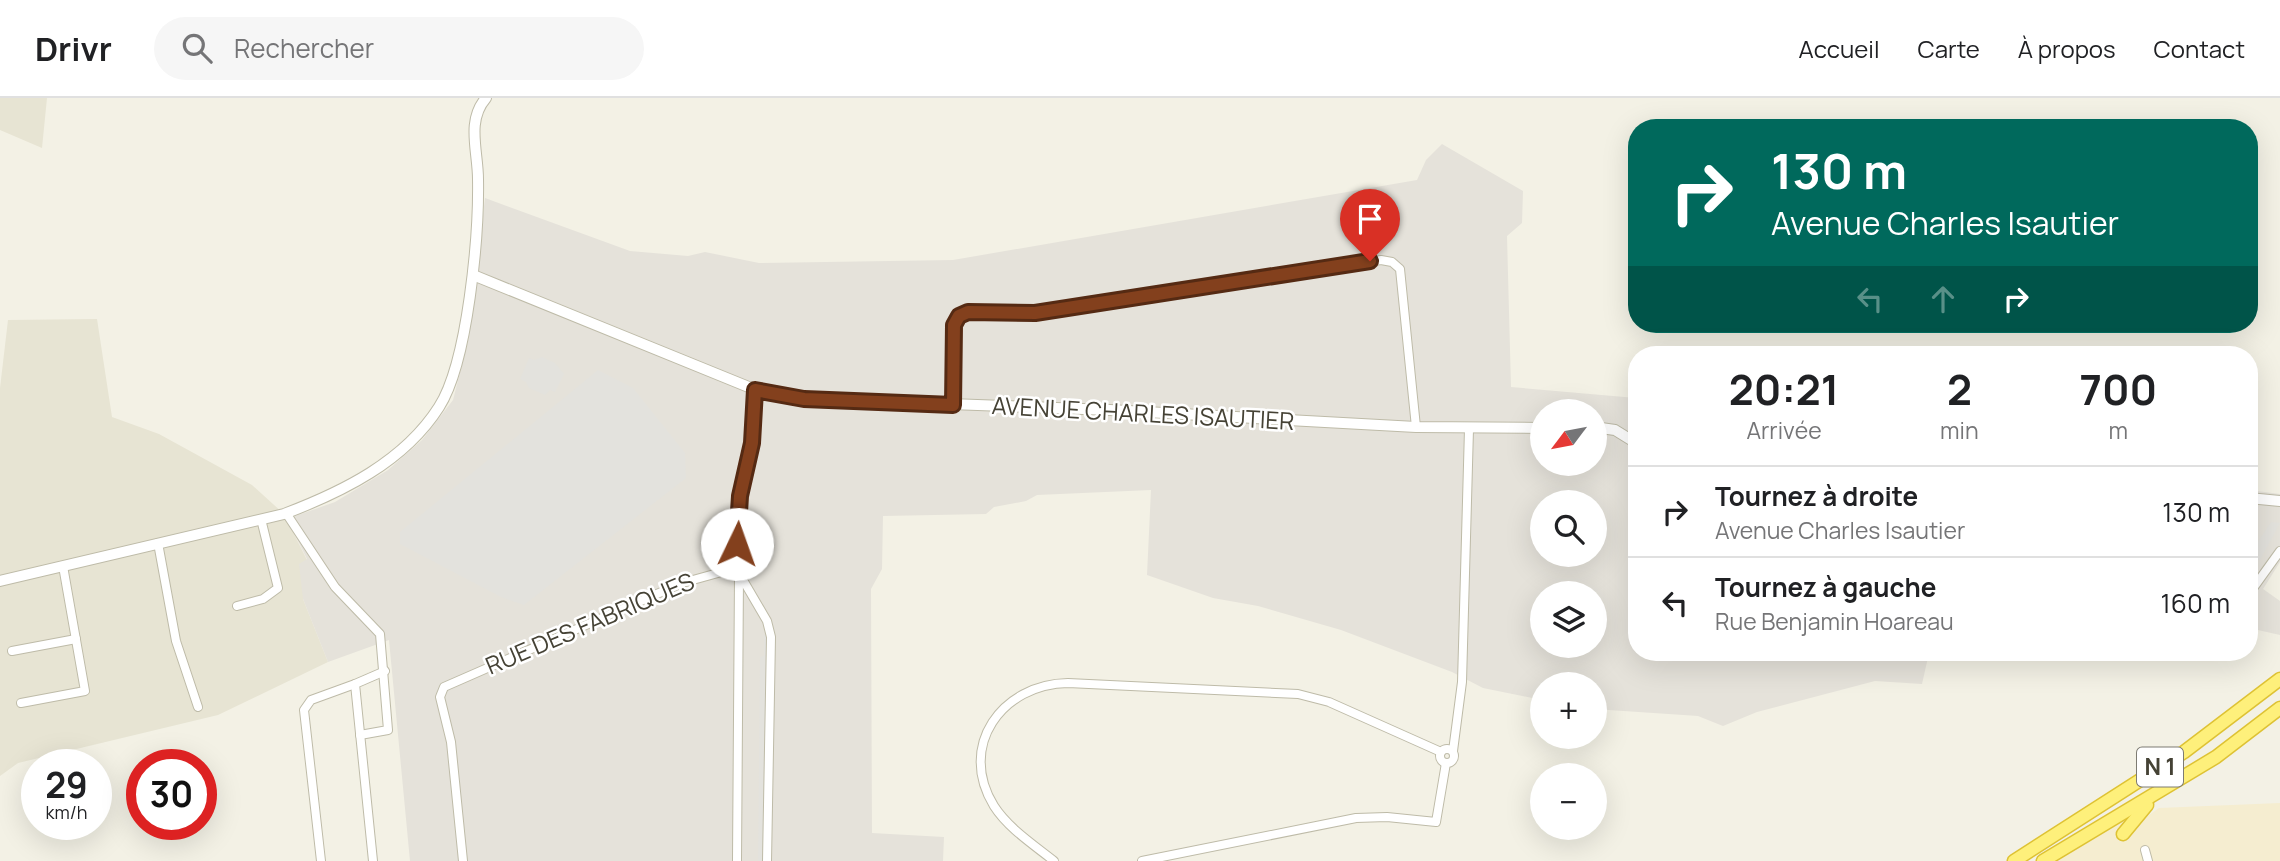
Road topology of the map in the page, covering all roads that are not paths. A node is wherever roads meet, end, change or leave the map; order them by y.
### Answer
1 (486, 98) edge
2 (473, 275) junction
3 (755, 390) junction
4 (953, 405) junction
5 (1416, 428) junction
6 (1530, 428) edge
7 (1469, 429) junction
8 (1607, 429) edge
9 (1628, 438) edge
10 (2258, 499) edge
11 (2280, 501) edge
12 (286, 513) junction
13 (261, 519) junction
14 (158, 543) junction
15 (2280, 551) edge
16 (63, 566) junction
17 (737, 572) junction
18 (0, 581) edge
19 (2258, 582) edge
20 (237, 606) dead end
21 (76, 639) junction
22 (12, 651) dead end
23 (384, 671) junction
24 (2277, 680) edge
25 (355, 684) junction
26 (21, 703) dead end
27 (198, 707) dead end
28 (2280, 708) edge
29 (1456, 720) junction
30 (360, 735) junction
31 (1442, 751) junction
32 (1453, 751) junction
33 (1446, 763) junction
34 (2167, 788) junction
35 (2123, 834) dead end
36 (2145, 850) dead end
37 (321, 861) edge
38 (373, 861) edge
39 (463, 861) edge
40 (737, 861) edge
41 (767, 861) edge
42 (1054, 861) edge
43 (1142, 861) edge
44 (2014, 861) edge
45 (2043, 861) edge
46 (2148, 861) edge

1 - 2 street
2 - 3 street, AVENUE CHARLES ISAUTIER
2 - 12 street
3 - 4 street, AVENUE CHARLES ISAUTIER
3 - 17 street
4 - 5 street, AVENUE CHARLES ISAUTIER
4 - 5 street
5 - 7 street, AVENUE CHARLES ISAUTIER
6 - 7 street, AVENUE CHARLES ISAUTIER
7 - 29 street
8 - 9 street
10 - 11 street
12 - 13 street
12 - 23 street
13 - 14 street
13 - 20 street
14 - 16 street
14 - 27 street
15 - 19 street
16 - 18 street
16 - 21 street
17 - 39 street, RUE DES FABRIQUES
17 - 40 street
17 - 41 street
21 - 22 street
21 - 26 street
23 - 25 street
23 - 30 street
24 - 44 highway, N 1
25 - 30 street
25 - 37 street
28 - 34 highway, N 1
29 - 31 street
29 - 32 street
30 - 38 street
31 - 32 street
31 - 33 street
31 - 42 street
32 - 33 street
33 - 43 street
34 - 35 highway
34 - 45 highway, N 1
36 - 46 street

